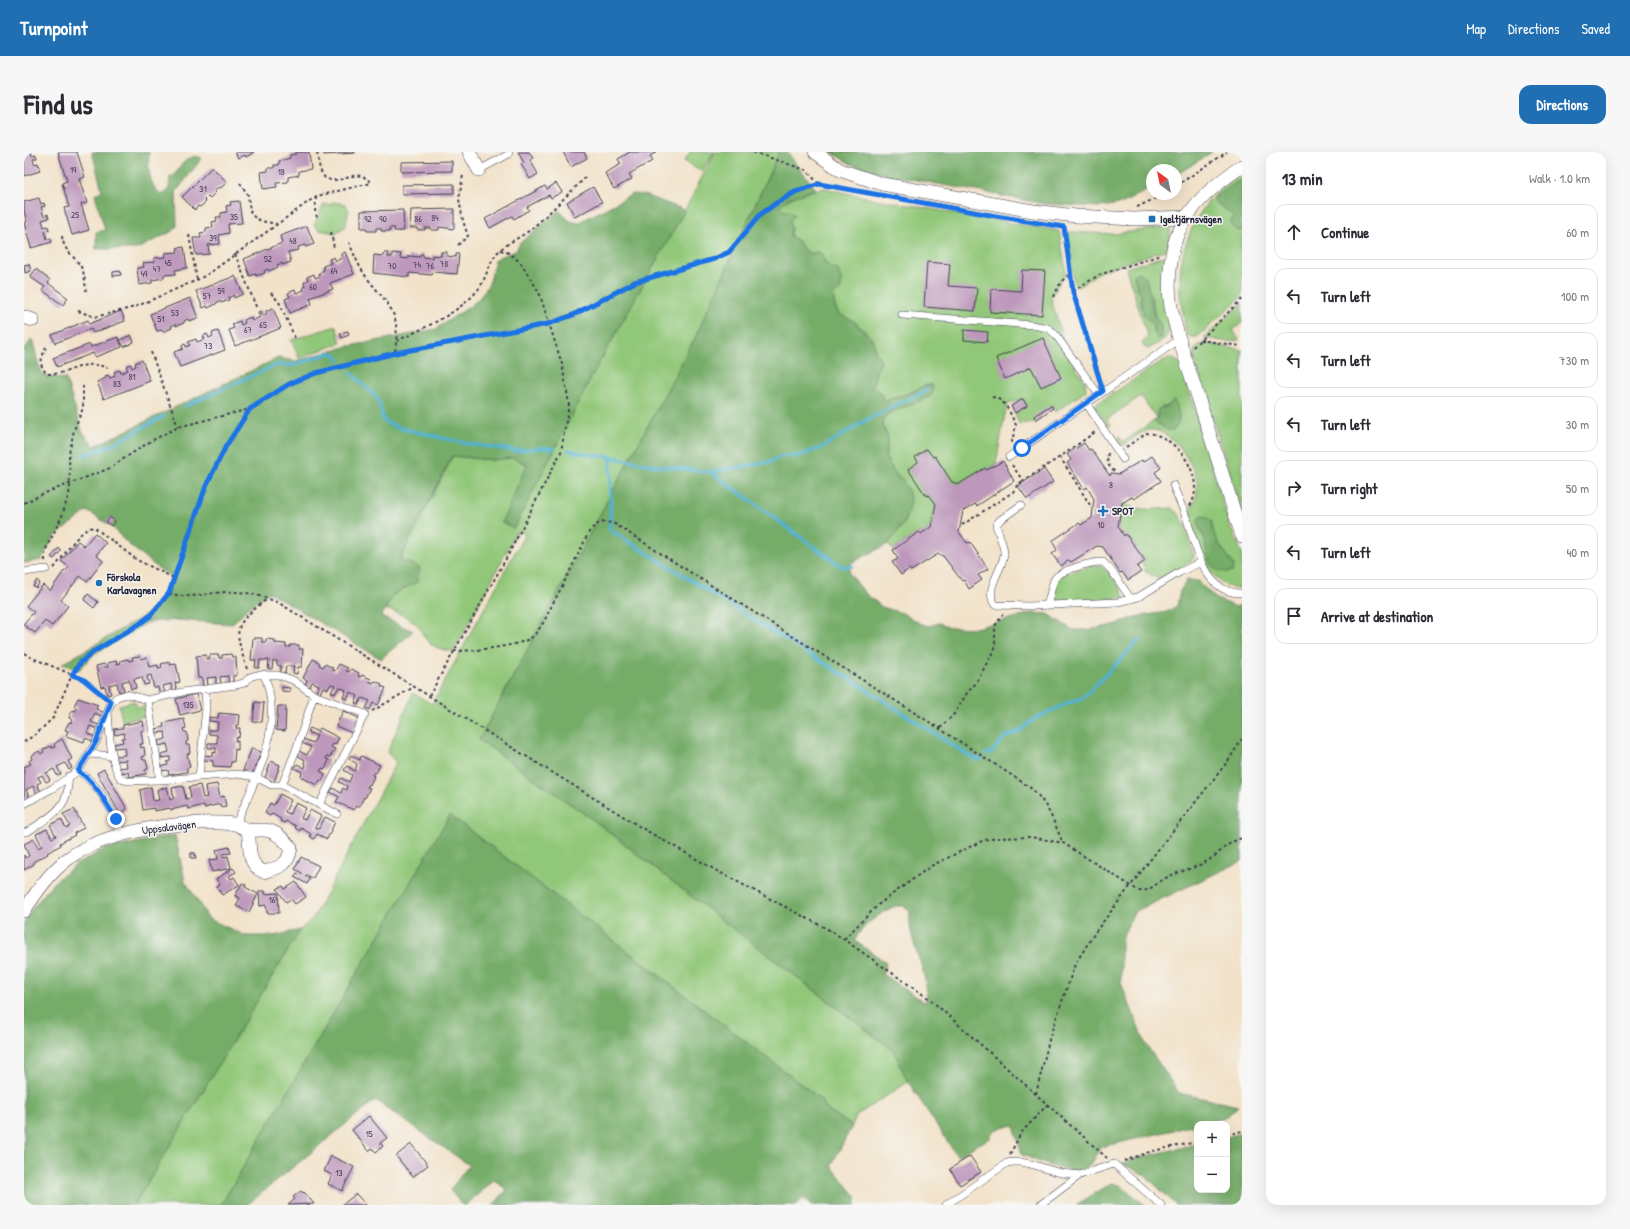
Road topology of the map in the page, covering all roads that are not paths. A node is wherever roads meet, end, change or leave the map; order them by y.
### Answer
1 (469, 152) edge
2 (815, 152) edge
3 (509, 154) dead end
4 (1242, 166) edge
5 (479, 170) joint
6 (1186, 217) junction
7 (902, 315) dead end
8 (1180, 339) junction
9 (1101, 393) junction
10 (1086, 403) junction
11 (1009, 458) road end
12 (1123, 459) dead end
13 (1173, 485) dead end
14 (1021, 505) dead end
15 (1242, 536) edge
16 (1200, 562) junction
17 (46, 569) road end
18 (24, 572) edge
19 (1242, 593) edge
20 (1131, 599) junction
21 (1048, 605) junction
22 (264, 674) junction
23 (205, 689) junction
24 (314, 695) junction
25 (148, 700) junction
26 (109, 706) junction
27 (90, 754) junction
28 (113, 756) junction
29 (78, 771) junction
30 (69, 776) junction
31 (199, 777) junction
32 (256, 777) junction
33 (160, 780) junction
34 (282, 786) junction
35 (24, 804) edge
36 (319, 805) junction
37 (337, 814) dead end
38 (242, 827) joint
39 (24, 832) edge
40 (122, 834) junction
41 (24, 911) edge
42 (1080, 1175) junction
43 (946, 1205) edge
44 (1040, 1205) edge
45 (1161, 1205) edge

1 - 5 street
2 - 6 street
3 - 5 lane
4 - 6 street
6 - 8 street
7 - 9 lane
8 - 9 lane
8 - 15 street
9 - 10 lane
10 - 11 lane
10 - 12 lane
13 - 16 lane
14 - 21 lane
16 - 19 lane
16 - 20 lane
17 - 18 lane
20 - 21 lane
20 - 21 lane
22 - 23 lane
22 - 24 lane
22 - 32 lane
23 - 25 lane
23 - 31 lane
24 - 34 lane
24 - 36 lane
25 - 26 lane
25 - 33 lane
26 - 27 lane
26 - 28 lane
27 - 28 lane
27 - 29 lane
28 - 33 lane
29 - 30 lane
29 - 40 lane
30 - 35 lane
30 - 39 lane
31 - 32 lane
31 - 33 lane
32 - 34 lane
32 - 38 lane
34 - 36 lane
36 - 37 lane
38 - 40 street, Uppsalavägen
40 - 41 street, Uppsalavägen
42 - 43 lane
42 - 44 lane
42 - 45 lane

